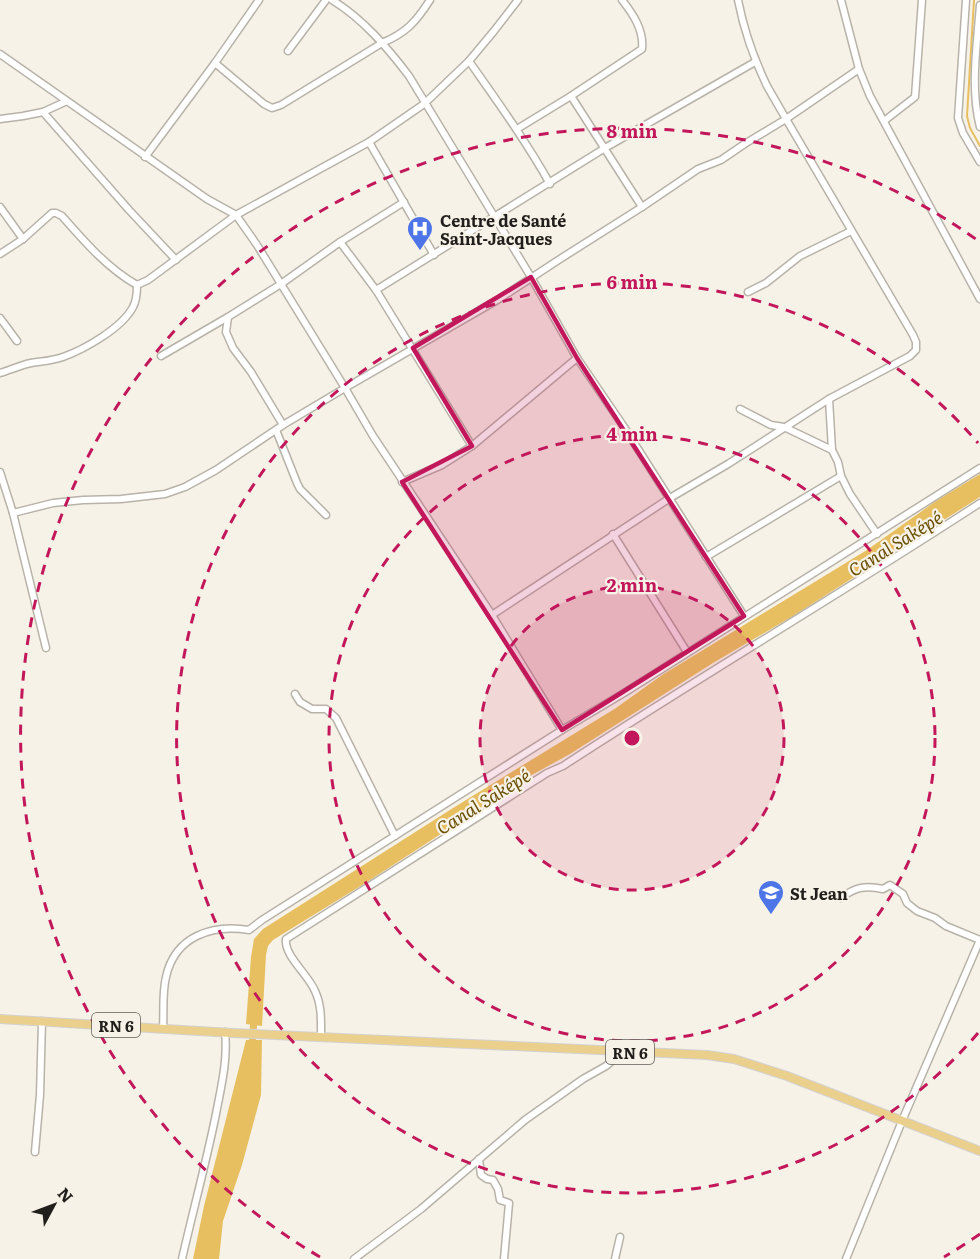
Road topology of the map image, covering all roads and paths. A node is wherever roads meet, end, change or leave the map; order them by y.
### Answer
1 (259, 0) edge
2 (326, 0) edge
3 (333, 0) edge
4 (429, 0) edge
5 (518, 0) edge
6 (622, 0) edge
7 (738, 0) edge
8 (841, 0) edge
9 (922, 0) edge
10 (966, 0) edge
11 (980, 5) edge
12 (382, 43) junction
13 (288, 51) dead end
14 (0, 54) edge
15 (468, 61) junction
16 (755, 62) junction
17 (215, 63) junction
18 (859, 69) junction
19 (571, 96) junction
20 (67, 101) junction
21 (424, 104) junction
22 (43, 112) junction
23 (0, 119) edge
24 (786, 119) junction
25 (884, 121) junction
26 (980, 127) edge
27 (517, 129) junction
28 (369, 142) junction
29 (605, 148) junction
30 (146, 157) junction
31 (980, 162) edge
32 (550, 184) junction
33 (404, 202) junction
34 (0, 207) edge
35 (642, 207) junction
36 (236, 215) junction
37 (495, 217) junction
38 (851, 231) junction
39 (24, 239) junction
40 (340, 242) junction
41 (0, 254) edge
42 (434, 255) junction
43 (176, 260) junction
44 (531, 277) junction
45 (281, 284) junction
46 (136, 285) junction
47 (376, 290) junction
48 (748, 292) dead end
49 (980, 299) edge
50 (228, 317) junction
51 (0, 318) edge
52 (17, 341) dead end
53 (413, 348) junction
54 (161, 356) dead end
55 (576, 358) junction
56 (0, 373) edge
57 (345, 388) junction
58 (829, 399) junction
59 (740, 409) dead end
60 (283, 425) junction
61 (784, 428) junction
62 (276, 430) junction
63 (472, 446) junction
64 (832, 450) junction
65 (980, 468) edge
66 (0, 472) edge
67 (841, 476) junction
68 (402, 482) junction
69 (670, 498) junction
70 (980, 504) edge
71 (13, 513) junction
72 (326, 515) dead end
73 (613, 534) junction
74 (877, 534) junction
75 (706, 557) junction
76 (492, 615) junction
77 (744, 616) junction
78 (46, 648) dead end
79 (687, 652) junction
80 (294, 694) dead end
81 (562, 730) junction
82 (395, 836) junction
83 (841, 898) dead end
84 (980, 940) edge
85 (0, 1019) edge
86 (42, 1021) junction
87 (163, 1028) junction
88 (228, 1032) junction
89 (321, 1037) junction
90 (618, 1051) junction
91 (902, 1121) junction
92 (980, 1151) edge
93 (34, 1152) dead end
94 (479, 1159) junction
95 (620, 1237) dead end
96 (182, 1259) edge
97 (354, 1259) edge
98 (504, 1259) edge
99 (615, 1259) edge
100 (846, 1259) edge

1 - 17 street
2 - 13 street
3 - 12 street
4 - 12 street
5 - 15 street
6 - 19 street
7 - 16 street
8 - 18 street
9 - 25 street
10 - 31 street
11 - 26 street
12 - 17 street
12 - 21 street
14 - 20 street
15 - 21 street
15 - 27 street
16 - 24 street
16 - 29 street
17 - 30 street
18 - 24 street
18 - 25 street
19 - 27 street
19 - 29 street
20 - 22 street
20 - 30 street
21 - 28 street
21 - 37 street
22 - 23 street
22 - 43 street
24 - 35 street
24 - 38 street
25 - 49 street
27 - 32 street
28 - 33 street
28 - 36 street
29 - 32 street
29 - 35 street
30 - 36 street
32 - 37 street
33 - 40 street
33 - 42 street
34 - 39 street
35 - 44 street
36 - 43 street
36 - 45 street
37 - 42 street
37 - 44 street
38 - 48 street
38 - 58 street
39 - 41 street
39 - 46 street
40 - 45 street
40 - 47 street
42 - 47 street
43 - 46 street
44 - 53 street
44 - 55 street
45 - 50 street
45 - 57 street
46 - 56 street
47 - 53 street
50 - 54 street
50 - 60 street
51 - 52 street
53 - 57 street
53 - 63 street
55 - 63 street
55 - 69 street
57 - 60 street
57 - 68 street
58 - 61 street
58 - 64 street
59 - 61 street
60 - 62 street
61 - 64 street
61 - 69 street
62 - 71 street
62 - 72 street
63 - 68 street
64 - 67 street
65 - 74 street
66 - 71 street
67 - 74 street
67 - 75 street
68 - 76 street
69 - 73 street
69 - 75 street
70 - 89 street
71 - 78 street
73 - 76 street
73 - 79 street
74 - 77 street
75 - 77 street
76 - 81 street
77 - 79 street
79 - 81 street
80 - 82 street
81 - 82 street
82 - 87 street
83 - 84 street
84 - 91 street
85 - 86 main road, RN 6
86 - 87 main road, RN 6
86 - 93 street
87 - 88 main road, RN 6
88 - 89 main road, RN 6
88 - 96 street
89 - 90 main road, RN 6
90 - 91 main road, RN 6
90 - 94 street
91 - 92 main road, RN 6
91 - 100 street
94 - 97 street
94 - 98 street
95 - 99 street

